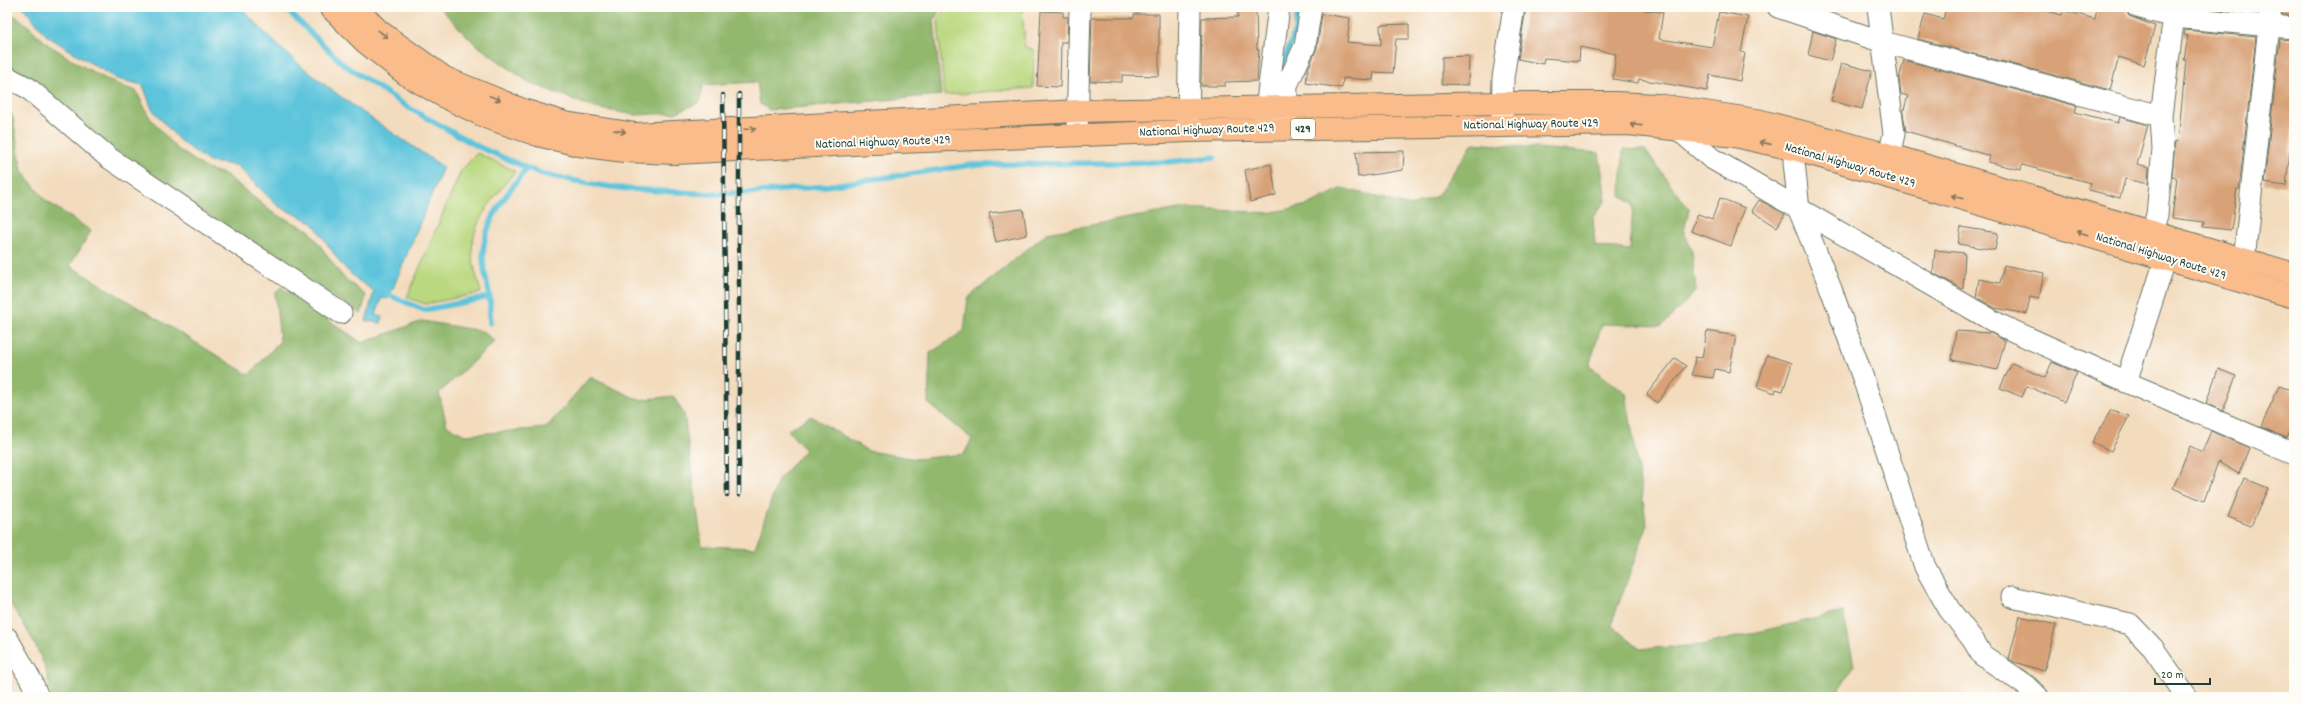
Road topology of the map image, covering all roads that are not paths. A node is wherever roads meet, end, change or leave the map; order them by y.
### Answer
1 (330, 7) edge
2 (355, 7) edge
3 (1080, 7) edge
4 (1190, 7) edge
5 (1278, 7) edge
6 (1311, 7) edge
7 (1514, 7) edge
8 (1778, 7) edge
9 (1878, 7) edge
10 (2137, 7) edge
11 (2174, 12) edge
12 (2270, 16) edge
13 (2294, 28) edge
14 (1883, 42) junction
15 (7, 77) edge
16 (1502, 103) junction
17 (1189, 109) junction
18 (1078, 111) junction
19 (2161, 116) junction
20 (1275, 119) junction
21 (1502, 125) junction
22 (1678, 129) junction
23 (1188, 131) junction
24 (1078, 135) junction
25 (1799, 140) junction
26 (1890, 155) junction
27 (1884, 176) junction
28 (1799, 210) junction
29 (2159, 245) junction
30 (2242, 270) junction
31 (2294, 274) edge
32 (2294, 297) edge
33 (341, 313) dead end
34 (2126, 382) junction
35 (2294, 454) edge
36 (2012, 597) dead end
37 (7, 638) edge
38 (38, 697) edge
39 (2038, 697) edge
40 (2186, 697) edge

1 - 24 highway, National Highway Route 429 / 429
2 -> 18 highway, National Highway Route 429 / 429
3 - 18 street
4 - 17 street
5 - 20 street
6 - 20 street
7 - 16 street
8 - 14 street
9 - 14 street
10 - 11 street
11 - 12 street
11 - 19 street
12 - 13 street
12 - 30 street
14 - 19 street
14 - 26 street
15 - 33 street
16 - 20 highway, National Highway Route 429 / 429
16 - 21 street
16 - 25 highway, National Highway Route 429 / 429
17 - 18 highway, National Highway Route 429 / 429
17 - 20 highway, National Highway Route 429 / 429
17 - 23 street
18 - 24 street
19 - 29 street
20 - 21 highway, National Highway Route 429 / 429
20 - 23 highway, National Highway Route 429 / 429
22 -> 21 highway, National Highway Route 429 / 429
25 -> 22 highway, National Highway Route 429 / 429
22 - 28 street
23 - 24 highway, National Highway Route 429 / 429
25 - 26 highway, National Highway Route 429 / 429
25 - 27 highway, National Highway Route 429 / 429
25 - 28 street
26 - 27 street
26 - 29 highway, National Highway Route 429 / 429
29 -> 27 highway, National Highway Route 429 / 429
28 - 34 street
28 - 39 street
29 - 30 highway, National Highway Route 429 / 429
29 - 34 street
30 - 31 highway, National Highway Route 429 / 429
30 - 32 highway, National Highway Route 429 / 429
34 - 35 street
36 - 40 street
37 - 38 street

